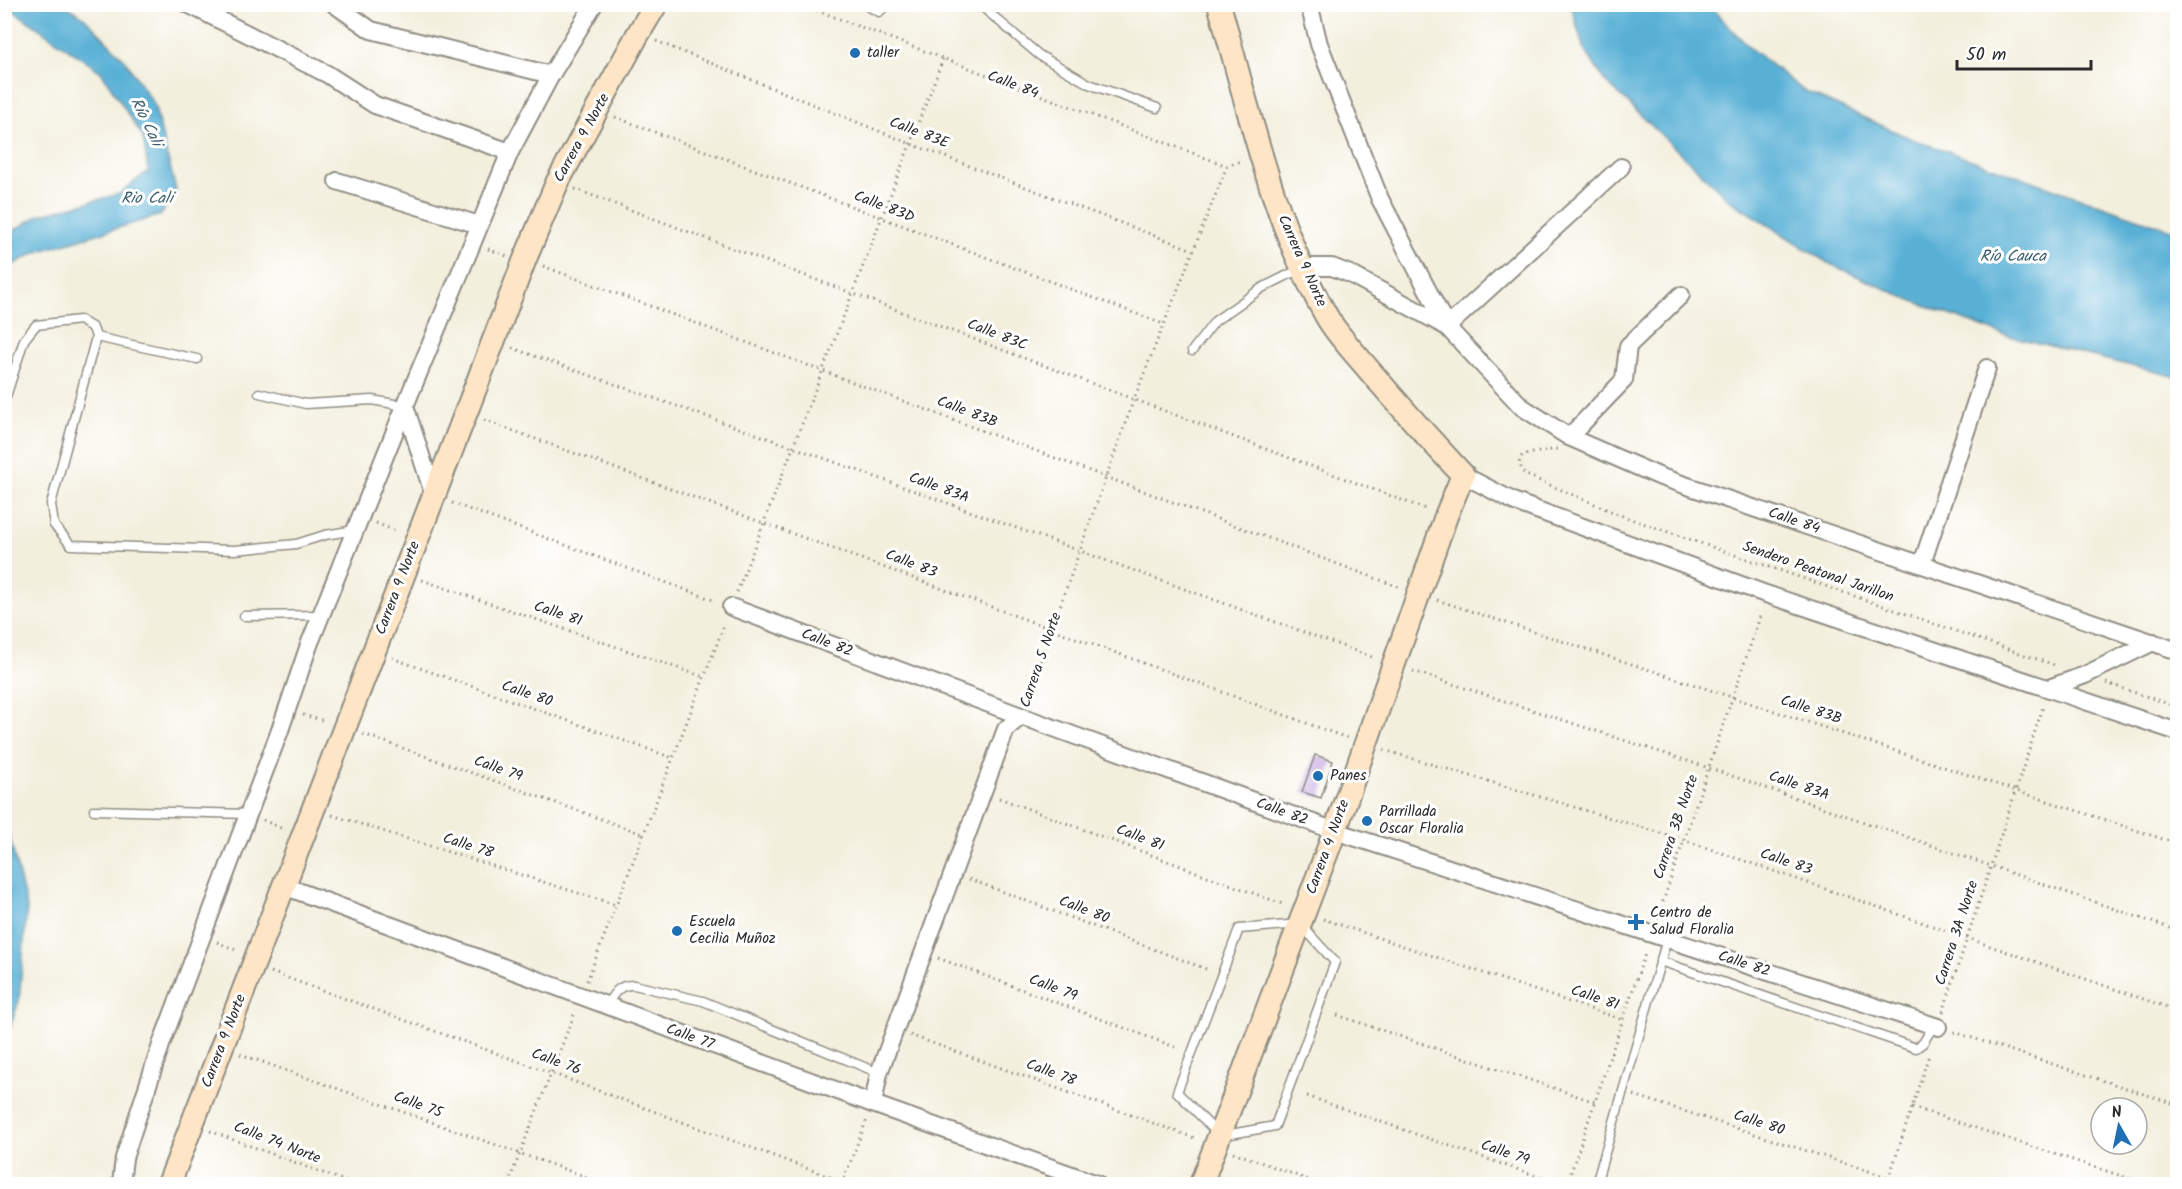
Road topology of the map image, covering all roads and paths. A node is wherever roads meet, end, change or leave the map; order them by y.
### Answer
1 (188, 4) edge
2 (334, 4) edge
3 (594, 4) edge
4 (656, 4) edge
5 (800, 4) edge
6 (863, 4) edge
7 (888, 4) edge
8 (979, 4) edge
9 (1309, 4) edge
10 (1223, 9) edge
11 (638, 34) junction
12 (551, 75) junction
13 (1157, 108) dead end
14 (597, 110) junction
15 (510, 152) junction
16 (1227, 166) joint
17 (1621, 167) dead end
18 (337, 181) dead end
19 (557, 183) junction
20 (479, 225) junction
21 (472, 243) junction
22 (1193, 250) junction
23 (524, 260) junction
24 (1303, 267) junction
25 (1681, 295) dead end
26 (1164, 324) junction
27 (1447, 327) junction
28 (96, 337) junction
29 (493, 342) junction
30 (1192, 351) dead end
31 (196, 359) dead end
32 (1987, 368) dead end
33 (259, 393) dead end
34 (1134, 399) junction
35 (4, 403) edge
36 (405, 406) junction
37 (465, 413) junction
38 (1569, 437) junction
39 (1463, 475) junction
40 (1107, 477) junction
41 (434, 496) junction
42 (1428, 510) dead end
43 (358, 524) junction
44 (417, 540) junction
45 (1078, 551) junction
46 (1922, 564) junction
47 (404, 574) junction
48 (1401, 587) dead end
49 (1437, 600) dead end
50 (731, 607) joint
51 (1761, 614) dead end
52 (321, 615) junction
53 (244, 616) dead end
54 (1051, 630) junction
55 (2154, 642) junction
56 (2178, 651) edge
57 (373, 652) junction
58 (1376, 658) dead end
59 (1411, 670) dead end
60 (2085, 675) junction
61 (704, 677) dead end
62 (2049, 688) junction
63 (1733, 698) junction
64 (2178, 707) edge
65 (287, 710) junction
66 (1021, 716) junction
67 (345, 727) junction
68 (2178, 732) edge
69 (1348, 738) dead end
70 (1382, 750) dead end
71 (673, 758) dead end
72 (1709, 768) junction
73 (2016, 789) junction
74 (984, 792) junction
75 (313, 809) junction
76 (94, 810) dead end
77 (248, 814) junction
78 (1335, 831) junction
79 (644, 834) dead end
80 (302, 837) junction
81 (1684, 840) junction
82 (2178, 844) edge
83 (1991, 865) junction
84 (953, 873) junction
85 (284, 886) junction
86 (616, 905) dead end
87 (1303, 916) junction
88 (2178, 931) edge
89 (201, 936) junction
90 (1659, 937) junction
91 (1968, 937) junction
92 (923, 952) junction
93 (254, 961) junction
94 (1660, 961) junction
95 (1206, 969) dead end
96 (606, 1006) junction
97 (2178, 1011) edge
98 (1336, 1016) dead end
99 (1623, 1020) junction
100 (1936, 1026) junction
101 (895, 1029) junction
102 (221, 1047) junction
103 (1175, 1047) dead end
104 (879, 1073) junction
105 (1601, 1084) junction
106 (1624, 1092) junction
107 (1307, 1096) dead end
108 (1595, 1102) junction
109 (873, 1104) junction
110 (2178, 1105) edge
111 (1912, 1107) junction
112 (192, 1124) junction
113 (1217, 1142) junction
114 (1889, 1178) junction
115 (843, 1183) edge
116 (121, 1185) edge
117 (169, 1185) edge
118 (353, 1185) edge
119 (606, 1185) edge
120 (849, 1185) edge
121 (1096, 1185) edge
122 (1201, 1185) edge
123 (1320, 1185) edge
124 (1559, 1185) edge
125 (1567, 1185) edge
126 (1596, 1185) edge
127 (1887, 1185) edge
128 (1909, 1185) edge
129 (2146, 1185) edge

1 - 15 street
2 - 12 street
3 - 12 street
4 - 11 street, Carrera 9 Norte
5 - 16 path, Calle 84
6 - 7 lane
8 - 13 lane
9 - 27 street
10 - 24 street, Carrera 9 Norte
11 - 14 street, Carrera 9 Norte
11 - 22 path, Calle 83E
12 - 15 street
14 - 19 street, Carrera 9 Norte
14 - 26 path, Calle 83D
15 - 20 street
16 - 22 path, Carrera 5 Norte
17 - 27 street
18 - 20 street
19 - 23 street, Carrera 9 Norte
19 - 34 path, Calle 83C
20 - 21 street
21 - 23 path, Calle 83B
21 - 36 street
22 - 26 path, Carrera 5 Norte
23 - 29 street, Carrera 9 Norte
23 - 40 path, Calle 83B
24 - 27 street
24 - 30 lane
24 - 39 street, Carrera 9 Norte
25 - 38 street
26 - 34 path, Carrera 5 Norte
27 - 38 street, Calle 84
28 - 31 lane
28 - 35 lane
28 - 43 lane
29 - 37 street, Carrera 9 Norte
29 - 45 path, Calle 83A
32 - 46 street
33 - 36 lane
34 - 40 path, Carrera 5 Norte
34 - 42 path, Calle 83C
36 - 41 street
36 - 43 street
37 - 41 street, Carrera 9 Norte
37 - 54 path, Calle 83
38 - 46 street, Calle 84
38 - 60 path, Sendero Peatonal Jarillon
39 - 62 street
39 - 78 street, Carrera 4 Norte
40 - 45 path, Carrera 5 Norte
40 - 48 path, Calle 83B
41 - 44 street, Carrera 9 Norte
41 - 50 path
43 - 44 path
43 - 52 street
44 - 47 street, Carrera 9 Norte
45 - 54 path, Carrera 5 Norte
45 - 58 path, Calle 83A
46 - 55 street, Calle 84
47 - 57 street, Carrera 9 Norte
47 - 61 path, Calle 81
49 - 63 path, Calle 83B
50 - 66 street, Calle 82
51 - 63 path, Carrera 3B Norte
52 - 53 lane
52 - 65 street
54 - 66 path, Carrera 5 Norte
54 - 69 path, Calle 83
55 - 56 street, Calle 84
55 - 60 street
57 - 67 street, Carrera 9 Norte
57 - 71 path, Calle 80
59 - 72 path, Calle 83A
60 - 62 street
60 - 64 path, Sendero Peatonal Jarillon
62 - 68 street
62 - 73 path, Carrera 3A Norte
63 - 72 path, Carrera 3B Norte
63 - 73 path, Calle 83B
65 - 67 path, Calle 79
65 - 77 street
66 - 74 street, Carrera 5 Norte
66 - 78 street, Calle 82
67 - 75 street, Carrera 9 Norte
67 - 79 path, Calle 79
70 - 81 path, Calle 83
72 - 81 path, Carrera 3B Norte
72 - 83 path, Calle 83A
73 - 82 path, Calle 83B
73 - 83 path, Carrera 3A Norte
74 - 84 street, Carrera 5 Norte
74 - 87 path, Calle 81
75 - 80 street, Carrera 9 Norte
75 - 86 path, Calle 78
76 - 77 lane
77 - 80 path
77 - 89 street
78 - 87 street, Carrera 4 Norte
78 - 90 street, Calle 82
80 - 85 street, Carrera 9 Norte
81 - 90 path, Carrera 3B Norte
81 - 91 path, Calle 83
83 - 88 path, Calle 83A
83 - 91 path, Carrera 3A Norte
84 - 92 street, Carrera 5 Norte
84 - 95 path, Calle 80
85 - 93 street, Carrera 9 Norte
85 - 96 street, Calle 77
87 - 99 path, Calle 81
87 - 113 street, Carrera 4 Norte
87 - 113 lane
87 - 113 lane
89 - 93 path, Calle 76
89 - 116 street
90 - 94 lane
90 - 99 path, Carrera 3B Norte
90 - 100 street, Calle 82
91 - 97 path, Calle 83
91 - 100 path, Carrera 3A Norte
92 - 101 street, Carrera 5 Norte
92 - 103 path, Calle 79
93 - 102 street, Carrera 9 Norte
93 - 115 path, Calle 76
94 - 100 lane
94 - 106 lane
96 - 104 lane
96 - 109 street, Calle 77
98 - 108 path
99 - 105 path, Carrera 3B Norte
100 - 110 path
100 - 111 path, Carrera 3A Norte
101 - 104 street, Carrera 5 Norte
101 - 113 path, Calle 78
102 - 112 street, Carrera 9 Norte
102 - 119 path, Calle 75
104 - 109 street, Carrera 5 Norte
105 - 106 path, Calle 80
105 - 108 path, Carrera 3B Norte
106 - 114 path, Calle 80
106 - 126 lane
107 - 124 path, Calle 79
108 - 125 path, Carrera 3B Norte
109 - 115 path
109 - 121 street, Calle 77
111 - 114 path, Carrera 3A Norte
111 - 129 path
112 - 117 street, Carrera 9 Norte
112 - 118 path, Calle 74 Norte
113 - 122 street, Carrera 4 Norte
113 - 123 path, Calle 78
114 - 127 path, Carrera 3A Norte
114 - 128 path, Calle 80
115 - 120 path, Calle 76

